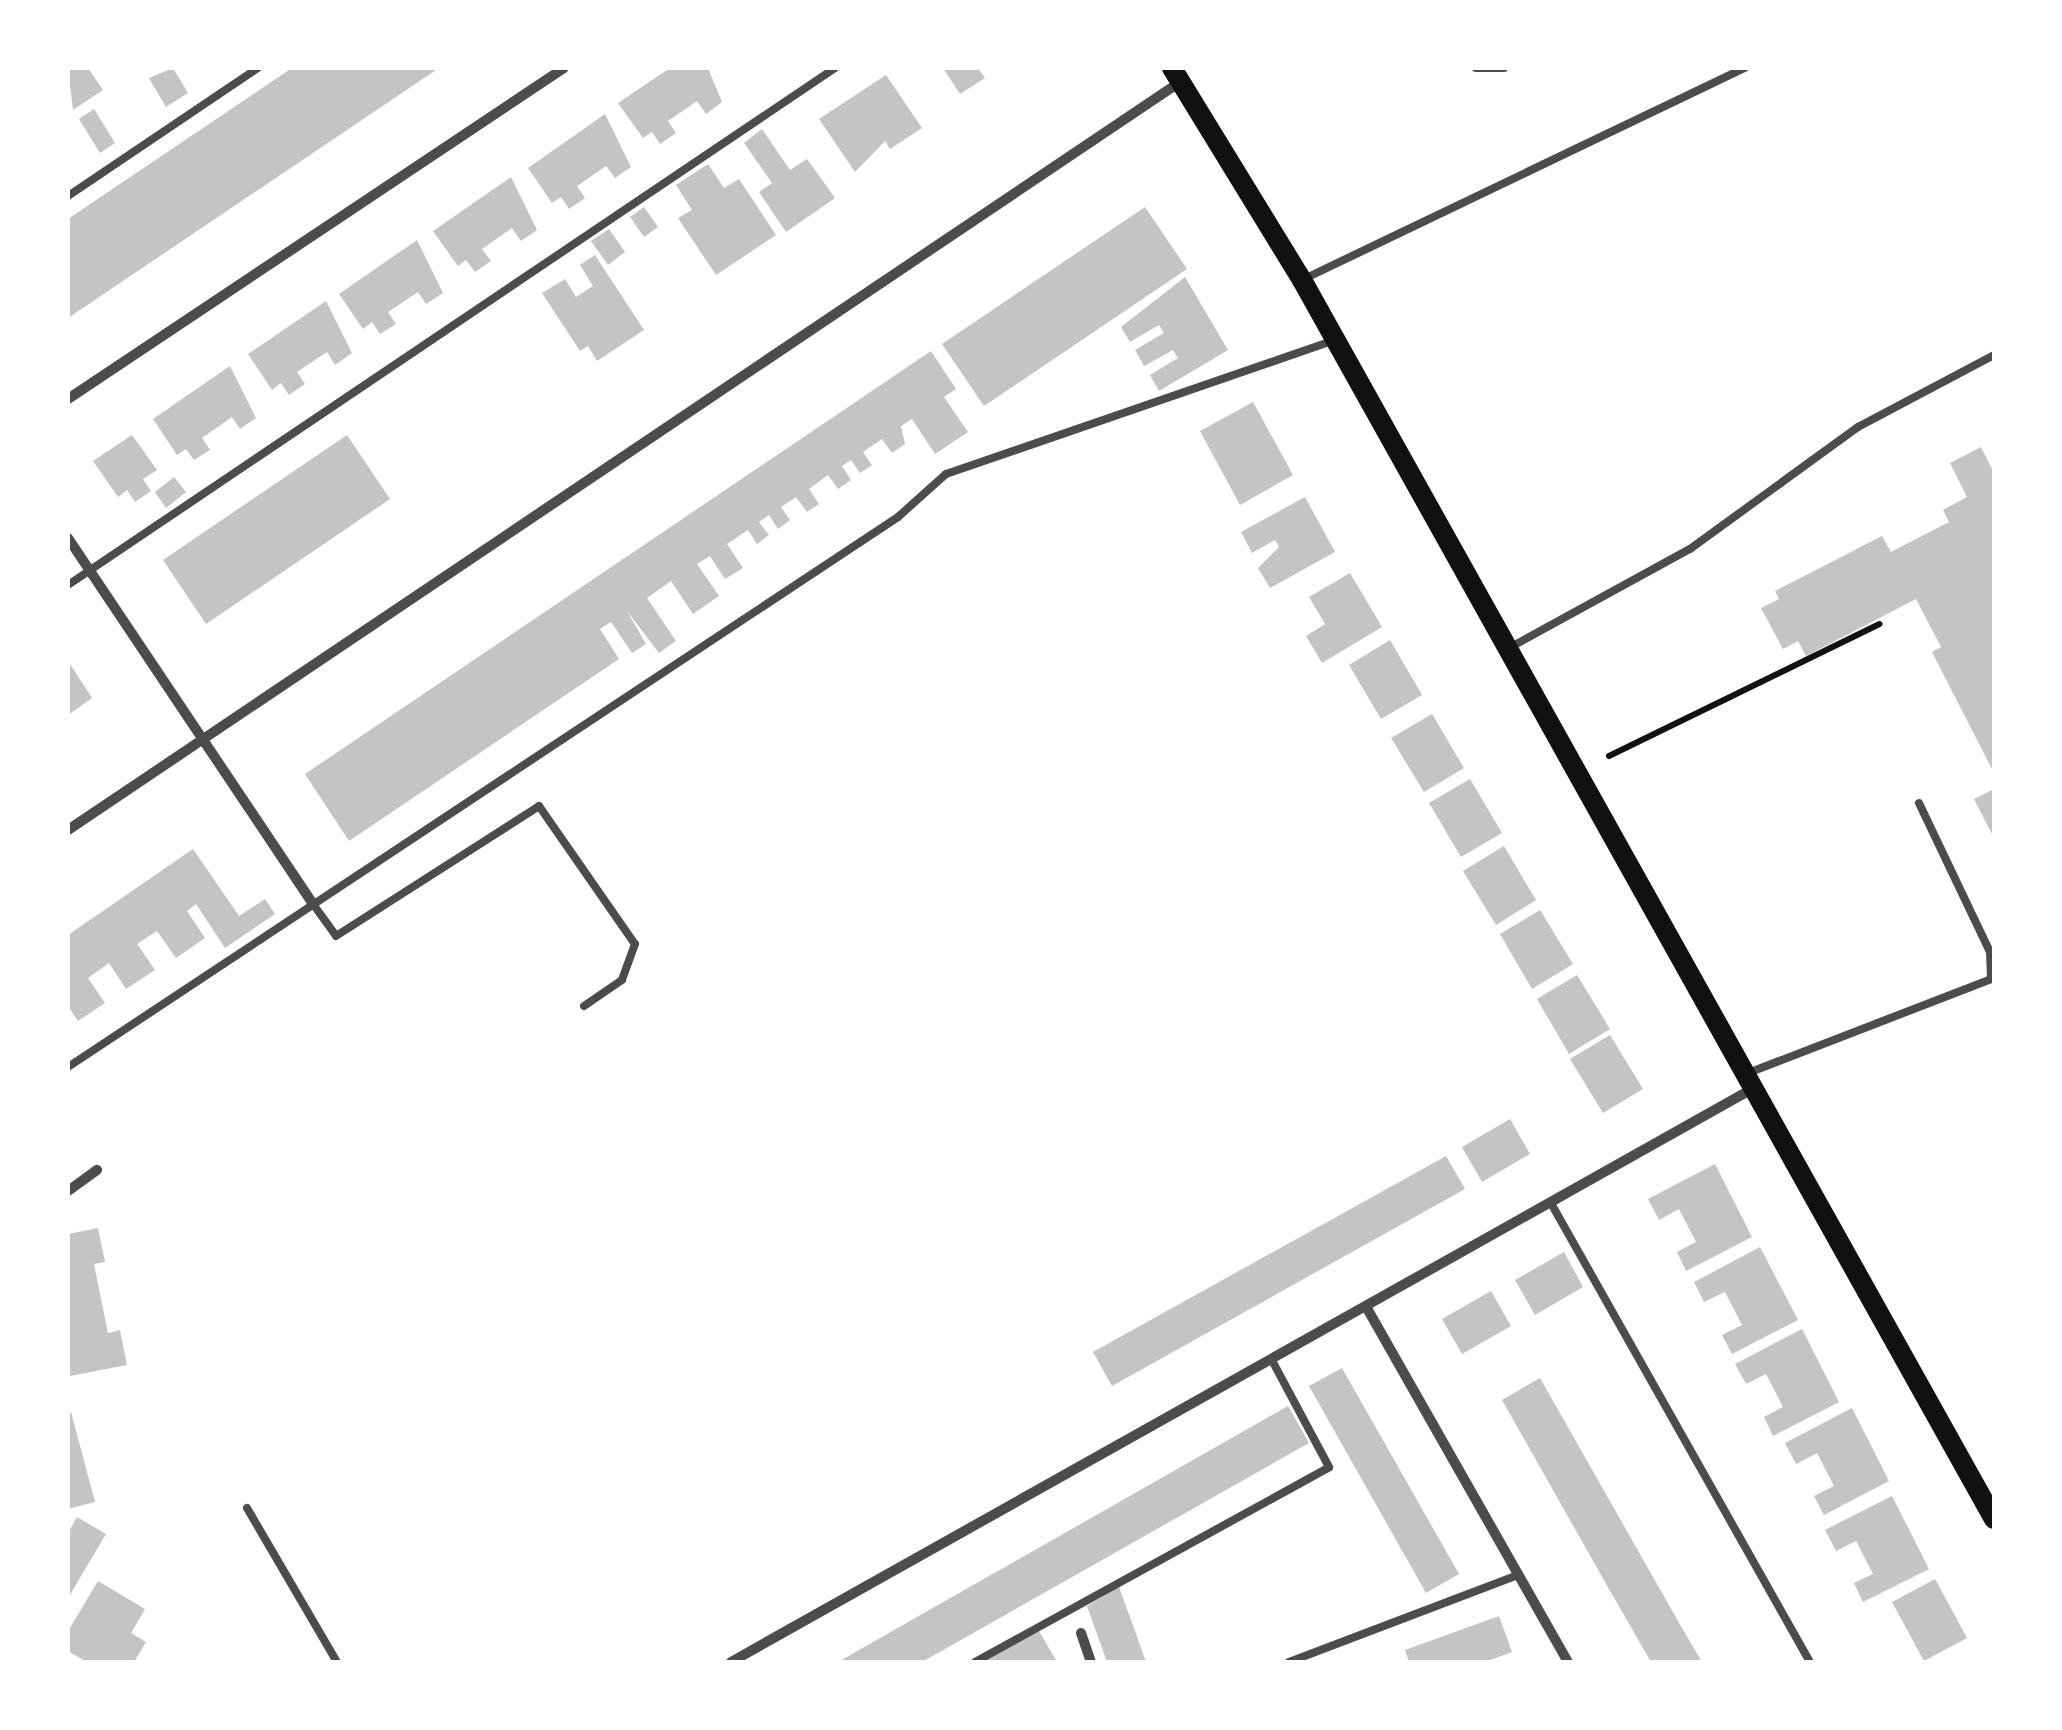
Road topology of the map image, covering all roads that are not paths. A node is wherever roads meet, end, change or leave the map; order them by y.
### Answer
1 (258, 68) edge
2 (564, 68) edge
3 (835, 68) edge
4 (1476, 68) edge
5 (1504, 68) edge
6 (1745, 68) edge
7 (1176, 75) edge
8 (68, 196) edge
9 (1302, 280) junction
10 (1334, 340) junction
11 (1994, 355) edge
12 (68, 399) edge
13 (68, 538) edge
14 (89, 570) junction
15 (68, 585) edge
16 (1506, 650) junction
17 (202, 739) junction
18 (1919, 803) dead end
19 (68, 830) edge
20 (314, 904) junction
21 (1993, 978) edge
22 (584, 1006) dead end
23 (68, 1067) edge
24 (1748, 1082) junction
25 (97, 1170) dead end
26 (68, 1191) edge
27 (1552, 1205) junction
28 (1368, 1310) junction
29 (1273, 1362) junction
30 (247, 1508) dead end
31 (1994, 1519) edge
32 (1518, 1575) junction
33 (1082, 1632) dead end
34 (749, 1658) edge
35 (338, 1662) edge
36 (732, 1662) edge
37 (975, 1662) edge
38 (1091, 1662) edge
39 (1289, 1662) edge
40 (1568, 1662) edge
41 (1810, 1662) edge

1 - 8 lane
2 - 12 street
3 - 14 lane
4 - 5 lane
6 - 9 lane
7 - 9 main road
7 - 17 street
9 - 10 main road
10 - 16 main road
10 - 20 lane
11 - 16 lane
13 - 14 street
14 - 15 lane
14 - 17 street
16 - 24 main road
17 - 19 street
17 - 20 street
18 - 21 lane
20 - 22 lane
20 - 23 lane
21 - 24 lane
24 - 27 street
24 - 31 main road
25 - 26 street
27 - 28 street
27 - 41 lane
28 - 29 street
28 - 32 street
29 - 34 street
29 - 37 lane
30 - 35 lane
32 - 39 lane
32 - 40 street
33 - 38 street
34 - 36 street

